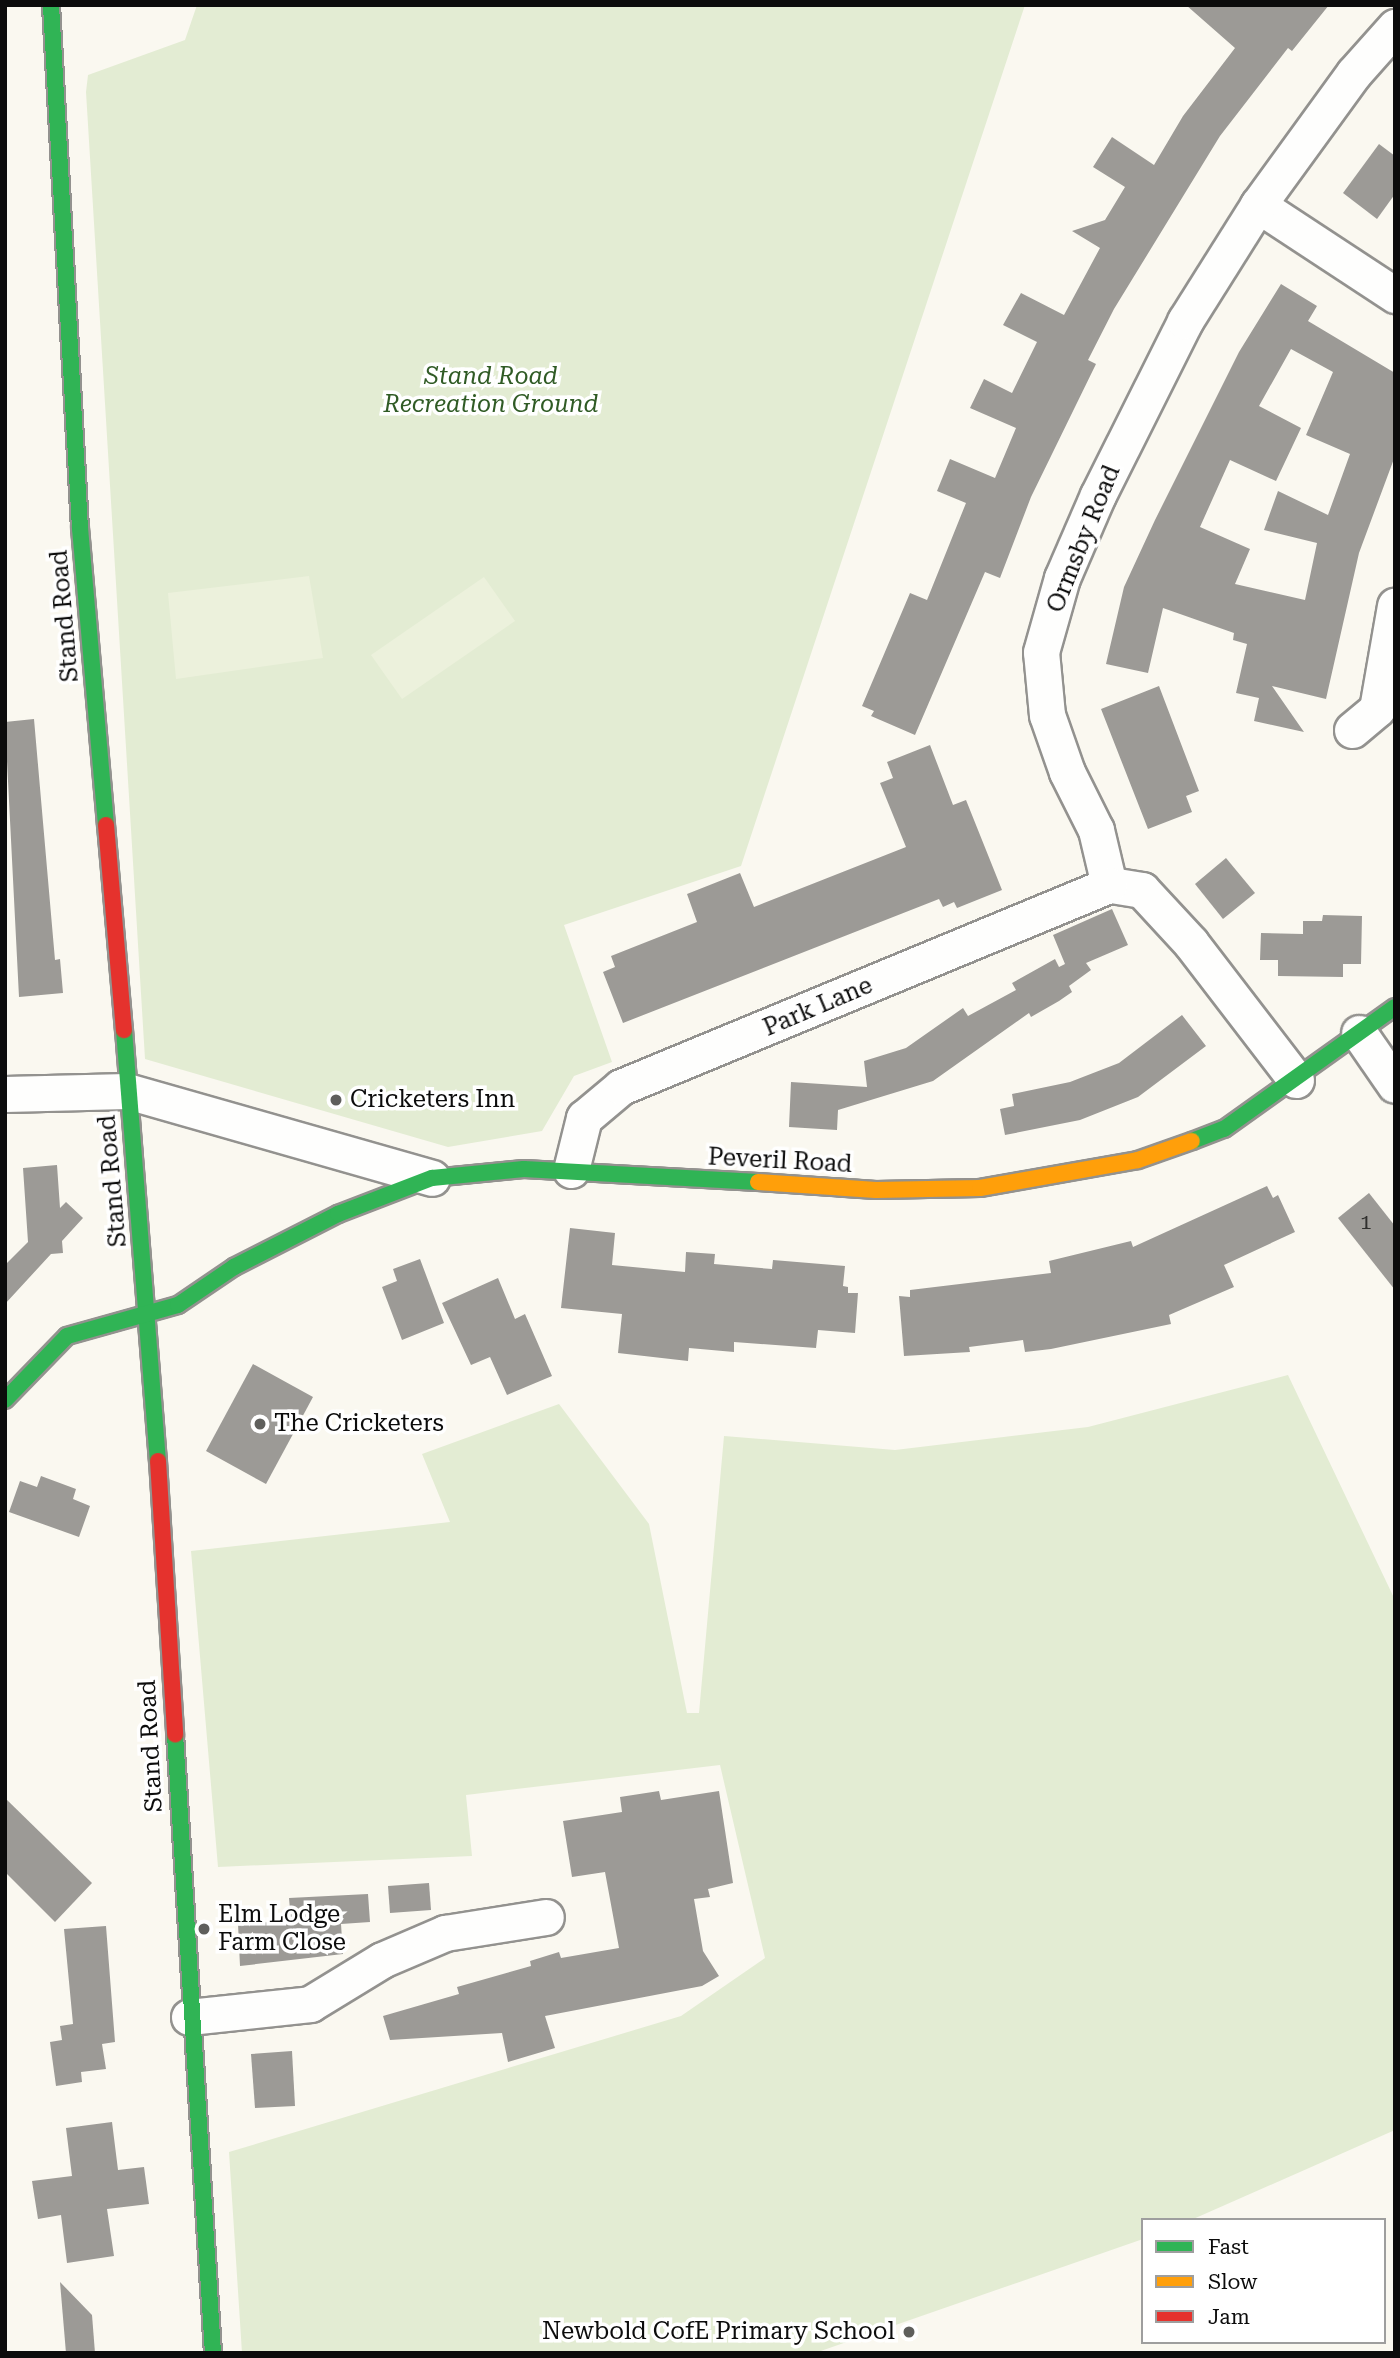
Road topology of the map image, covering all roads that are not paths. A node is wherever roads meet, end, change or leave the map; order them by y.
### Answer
1 (51, 5) edge
2 (1395, 27) edge
3 (1258, 205) junction
4 (1395, 295) edge
5 (1395, 606) edge
6 (1352, 730) dead end
7 (1109, 885) junction
8 (1395, 1007) edge
9 (1359, 1033) junction
10 (1296, 1080) junction
11 (1395, 1085) edge
12 (127, 1091) junction
13 (5, 1094) edge
14 (571, 1170) junction
15 (432, 1178) junction
16 (149, 1312) junction
17 (5, 1400) edge
18 (546, 1917) dead end
19 (189, 2017) junction
20 (213, 2353) edge

1 - 12 street, Stand Road
2 - 3 street, Ormsby Road
3 - 4 street
3 - 7 street, Ormsby Road
5 - 6 street
7 - 10 street
7 - 14 street, Park Lane
8 - 9 street, Peveril Road
9 - 10 street, Peveril Road
9 - 11 street
10 - 14 street, Peveril Road
12 - 13 street
12 - 15 street
12 - 16 street, Stand Road
14 - 15 street, Peveril Road
15 - 16 street, Peveril Road
16 - 17 street, Peveril Road
16 - 19 street, Stand Road
18 - 19 street
19 - 20 street, Stand Road

